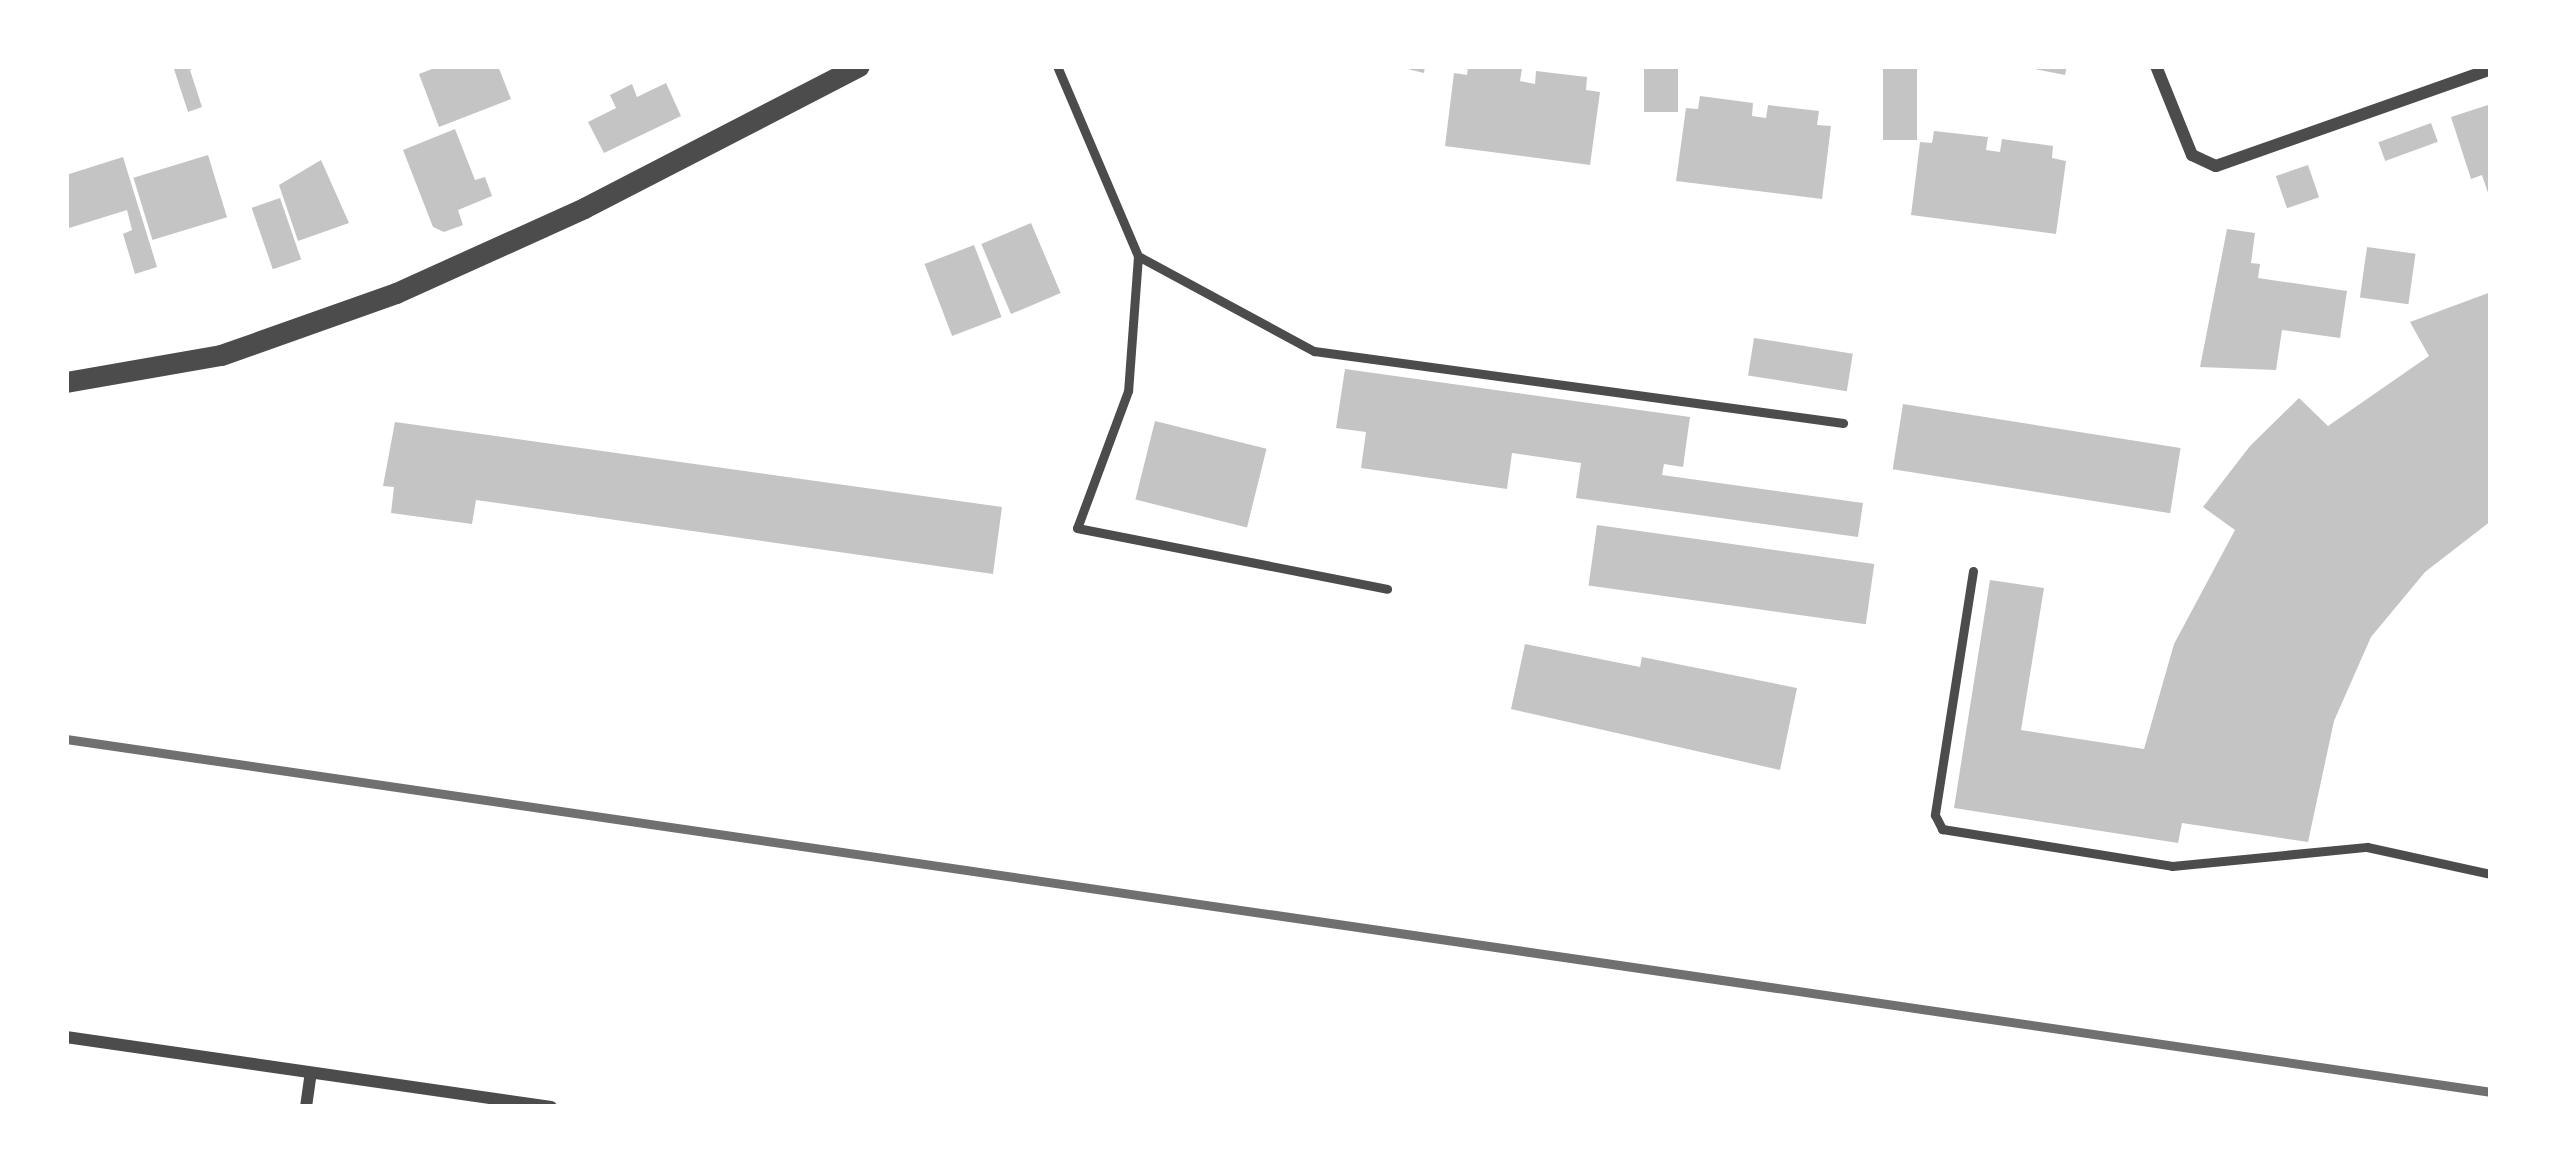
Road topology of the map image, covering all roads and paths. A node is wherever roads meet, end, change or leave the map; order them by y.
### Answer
1 (859, 66) edge
2 (1057, 66) edge
3 (2156, 66) edge
4 (2491, 69) edge
5 (1138, 256) junction
6 (66, 382) edge
7 (1843, 423) dead end
8 (1973, 571) dead end
9 (1387, 589) dead end
10 (2491, 874) edge
11 (66, 1037) edge
12 (311, 1073) junction
13 (306, 1107) edge
14 (551, 1107) edge

1 - 6 street
2 - 5 lane
3 - 4 street
5 - 7 lane
5 - 9 lane
8 - 10 lane
11 - 12 street
12 - 13 street
12 - 14 street

